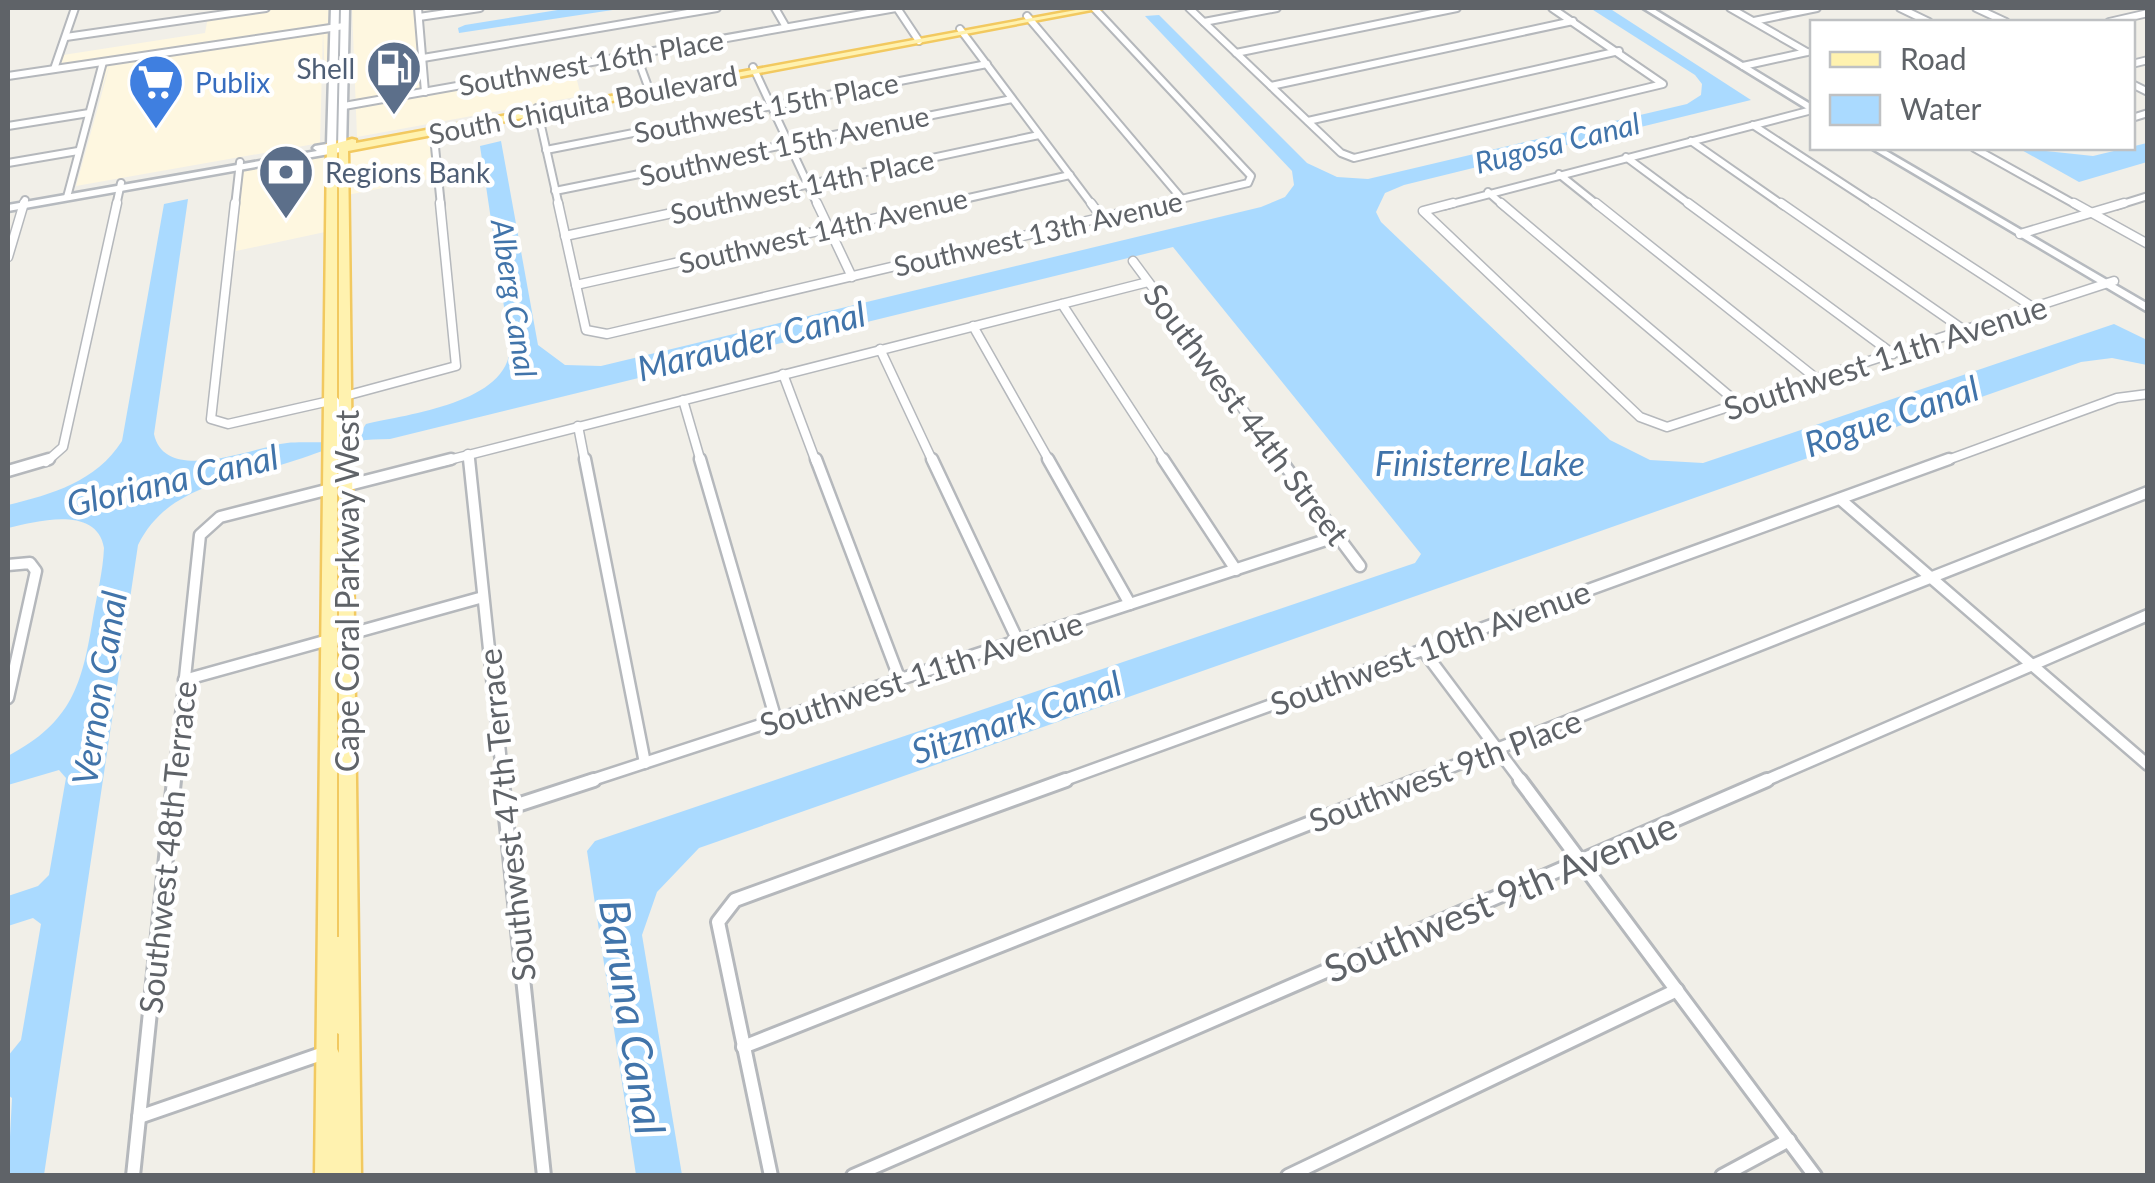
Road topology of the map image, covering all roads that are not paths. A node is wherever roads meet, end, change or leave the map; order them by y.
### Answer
1 (75, 8) edge
2 (186, 8) edge
3 (262, 8) edge
4 (335, 8) edge
5 (344, 8) edge
6 (418, 8) edge
7 (480, 8) edge
8 (717, 8) edge
9 (776, 8) edge
10 (897, 8) edge
11 (1075, 8) edge
12 (1096, 8) edge
13 (1188, 8) edge
14 (1277, 8) edge
15 (1457, 8) edge
16 (1552, 8) edge
17 (1647, 8) edge
18 (1656, 8) edge
19 (1730, 8) edge
20 (1817, 8) edge
21 (1900, 8) edge
22 (1978, 8) edge
23 (1990, 8) edge
24 (852, 11) edge
25 (2148, 13) edge
26 (419, 18) junction
27 (1029, 18) junction
28 (184, 20) junction
29 (1925, 20) edge
30 (2002, 20) edge
31 (2118, 20) edge
32 (1573, 21) junction
33 (1754, 21) junction
34 (1204, 22) junction
35 (339, 27) junction
36 (786, 27) junction
37 (962, 31) junction
38 (66, 37) junction
39 (918, 39) junction
40 (1619, 51) junction
41 (1810, 51) edge
42 (333, 53) junction
43 (1236, 53) junction
44 (636, 54) junction
45 (422, 58) junction
46 (103, 62) junction
47 (987, 64) junction
48 (1747, 66) junction
49 (54, 69) junction
50 (754, 70) junction
51 (344, 72) junction
52 (8, 76) edge
53 (332, 80) junction
54 (1270, 86) junction
55 (649, 89) junction
56 (425, 92) junction
57 (1012, 98) junction
58 (344, 100) junction
59 (771, 106) junction
60 (1810, 106) edge
61 (1810, 108) edge
62 (538, 110) junction
63 (89, 112) junction
64 (1308, 121) junction
65 (1753, 125) junction
66 (8, 126) edge
67 (434, 130) junction
68 (1040, 135) junction
69 (1691, 141) junction
70 (789, 144) junction
71 (338, 147) junction
72 (546, 150) junction
73 (1879, 150) edge
74 (1890, 150) edge
75 (1978, 150) edge
76 (78, 151) junction
77 (1626, 158) junction
78 (8, 163) edge
79 (239, 164) junction
80 (1558, 174) junction
81 (1070, 175) junction
82 (808, 184) junction
83 (121, 185) junction
84 (555, 191) junction
85 (1488, 192) junction
86 (67, 195) junction
87 (2148, 196) edge
88 (1182, 199) junction
89 (24, 202) junction
90 (8, 205) edge
91 (332, 211) junction
92 (2091, 213) junction
93 (1102, 218) junction
94 (829, 228) junction
95 (2024, 233) junction
96 (565, 236) junction
97 (2148, 244) edge
98 (344, 250) junction
99 (8, 257) edge
100 (1134, 261) dead end
101 (852, 277) junction
102 (1148, 282) junction
103 (2110, 283) junction
104 (576, 285) junction
105 (331, 296) junction
106 (2148, 300) edge
107 (1062, 304) junction
108 (2034, 308) junction
109 (2148, 308) edge
110 (973, 326) junction
111 (1964, 330) junction
112 (344, 341) junction
113 (880, 350) junction
114 (1893, 354) junction
115 (783, 374) junction
116 (1817, 379) junction
117 (2143, 393) edge
118 (344, 396) junction
119 (330, 400) junction
120 (683, 400) junction
121 (1739, 404) junction
122 (578, 426) junction
123 (338, 431) junction
124 (340, 454) junction
125 (468, 454) junction
126 (8, 471) edge
127 (338, 487) junction
128 (2148, 492) edge
129 (1840, 498) junction
130 (1338, 536) junction
131 (8, 566) edge
132 (1360, 566) dead end
133 (1236, 570) junction
134 (1930, 578) junction
135 (483, 597) junction
136 (1130, 604) junction
137 (2148, 615) edge
138 (338, 638) junction
139 (1018, 641) junction
140 (1423, 650) junction
141 (2032, 666) junction
142 (184, 680) junction
143 (900, 680) junction
144 (8, 698) edge
145 (776, 720) junction
146 (1497, 749) junction
147 (645, 763) junction
148 (2147, 764) edge
149 (505, 809) junction
150 (1580, 861) junction
151 (328, 914) junction
152 (1677, 990) junction
153 (350, 1028) junction
154 (743, 1047) junction
155 (327, 1052) junction
156 (139, 1117) junction
157 (1789, 1140) junction
158 (133, 1176) edge
159 (326, 1176) edge
160 (339, 1176) edge
161 (350, 1176) edge
162 (544, 1176) edge
163 (771, 1176) edge
164 (852, 1176) edge
165 (1288, 1176) edge
166 (1722, 1176) edge
167 (1816, 1176) edge

1 - 38 street
2 - 28 street
3 - 28 street
4 - 35 street, Cape Coral Parkway West
5 - 35 street, Cape Coral Parkway West
6 - 26 street
7 - 26 street
8 - 45 street
9 - 36 street
10 - 24 street, Southwest 16th Place
10 - 39 street
11 - 27 main road, South Chiquita Boulevard
12 - 27 main road, South Chiquita Boulevard
12 - 88 street, Southwest 13th Avenue
13 - 34 street
14 - 34 street
15 - 43 street
16 - 32 street
17 - 48 street
18 - 48 street
19 - 33 street
20 - 33 street
21 - 29 street
22 - 23 street
22 - 30 street
24 - 36 street, Southwest 16th Place
25 - 31 street
26 - 45 street
27 - 37 main road, South Chiquita Boulevard
27 - 88 street
28 - 38 street
32 - 40 street
32 - 54 street
33 - 41 street
34 - 43 street
35 - 42 street, Cape Coral Parkway West
35 - 46 street
35 - 51 street, Cape Coral Parkway West
36 - 44 street, Southwest 16th Place
37 - 39 main road, South Chiquita Boulevard
37 - 47 street
38 - 49 street
39 - 50 main road, South Chiquita Boulevard
40 - 64 street
40 - 64 street
41 - 48 street
42 - 51 street
42 - 53 street, Cape Coral Parkway West
43 - 54 street
44 - 55 street
44 - 56 street, Southwest 16th Place
45 - 56 street
46 - 49 street
46 - 63 street
47 - 57 street
47 - 59 street, Southwest 15th Place
48 - 60 street
49 - 52 street
50 - 55 main road, South Chiquita Boulevard
50 - 59 street
51 - 58 street, Cape Coral Parkway West
53 - 58 street
53 - 71 street, Cape Coral Parkway West
54 - 64 street
55 - 62 main road, South Chiquita Boulevard
56 - 58 street, Southwest 16th Place
57 - 68 street
57 - 70 street, Southwest 15th Avenue
58 - 71 street, Cape Coral Parkway West
59 - 70 street
59 - 72 street, Southwest 15th Place
61 - 65 street
62 - 67 main road, South Chiquita Boulevard
62 - 72 street
63 - 66 street
63 - 76 street
65 - 69 street
65 - 108 street
67 - 71 main road, South Chiquita Boulevard
67 - 118 street
68 - 81 street
68 - 82 street, Southwest 14th Place
69 - 77 street
69 - 111 street
70 - 82 street
70 - 84 street, Southwest 15th Avenue
71 - 79 street, South Chiquita Boulevard
71 - 91 main road, Cape Coral Parkway West
71 - 98 main road, Cape Coral Parkway West
72 - 84 street
73 - 95 street
74 - 95 street
75 - 92 street
76 - 78 street
76 - 86 street
77 - 80 street
77 - 114 street
79 - 83 street, South Chiquita Boulevard
79 - 119 street
80 - 85 street
80 - 116 street
81 - 93 street
81 - 94 street, Southwest 14th Avenue
82 - 94 street
82 - 96 street, Southwest 14th Place
83 - 86 street, South Chiquita Boulevard
83 - 126 street
84 - 96 street
85 - 121 street
85 - 121 street, Southwest 11th Avenue
86 - 89 street, South Chiquita Boulevard
87 - 92 street
88 - 93 street, Southwest 13th Avenue
89 - 90 street, South Chiquita Boulevard
89 - 99 street
91 - 98 main road
91 - 105 main road, Cape Coral Parkway West
92 - 95 street
92 - 97 street
93 - 101 street, Southwest 13th Avenue
94 - 101 street
94 - 104 street, Southwest 14th Avenue
95 - 103 street
96 - 104 street
98 - 112 main road, Cape Coral Parkway West
100 - 102 street, Southwest 44th Street
101 - 104 street, Southwest 13th Avenue
102 - 107 street
102 - 130 street, Southwest 44th Street
103 - 106 street
103 - 108 street, Southwest 11th Avenue
103 - 109 street
105 - 112 main road
105 - 119 main road, Cape Coral Parkway West
107 - 110 street
107 - 133 street
108 - 111 street, Southwest 11th Avenue
110 - 113 street
110 - 136 street
111 - 114 street, Southwest 11th Avenue
112 - 118 main road, Cape Coral Parkway West
113 - 115 street
113 - 139 street
114 - 116 street, Southwest 11th Avenue
115 - 120 street
115 - 143 street
116 - 121 street, Southwest 11th Avenue
117 - 129 street, Southwest 10th Avenue
118 - 123 main road, Cape Coral Parkway West
119 - 123 main road, Cape Coral Parkway West
119 - 124 street
120 - 122 street
120 - 145 street
122 - 125 street
122 - 147 street
123 - 124 main road, Cape Coral Parkway West
124 - 127 main road, Cape Coral Parkway West
125 - 127 street
125 - 135 street, Southwest 47th Terrace
127 - 138 main road, Cape Coral Parkway West
127 - 142 street, Southwest 48th Terrace
128 - 134 street, Southwest 9th Place
129 - 134 street
129 - 140 street, Southwest 10th Avenue
130 - 132 street, Southwest 44th Street
130 - 133 street, Southwest 11th Avenue
131 - 144 street
133 - 136 street, Southwest 11th Avenue
134 - 141 street
134 - 146 street, Southwest 9th Place
135 - 138 street
135 - 149 street, Southwest 47th Terrace
136 - 139 street, Southwest 11th Avenue
137 - 141 street, Southwest 9th Avenue
138 - 142 street
138 - 151 main road, Cape Coral Parkway West
138 - 153 main road, Cape Coral Parkway West
139 - 143 street, Southwest 11th Avenue
140 - 146 street
140 - 154 street, Southwest 10th Avenue
141 - 148 street
141 - 150 street, Southwest 9th Avenue
142 - 156 street, Southwest 48th Terrace
143 - 145 street, Southwest 11th Avenue
145 - 147 street, Southwest 11th Avenue
146 - 150 street
146 - 154 street, Southwest 9th Place
147 - 149 street, Southwest 11th Avenue
149 - 162 street, Southwest 47th Terrace
150 - 152 street
150 - 164 street, Southwest 9th Avenue
151 - 153 main road
151 - 155 main road, Cape Coral Parkway West
152 - 157 street
152 - 165 street
153 - 161 main road, Cape Coral Parkway West
154 - 163 street
155 - 156 street
155 - 159 main road, Cape Coral Parkway West
155 - 160 main road
156 - 158 street, Southwest 48th Terrace
157 - 166 street
157 - 167 street

